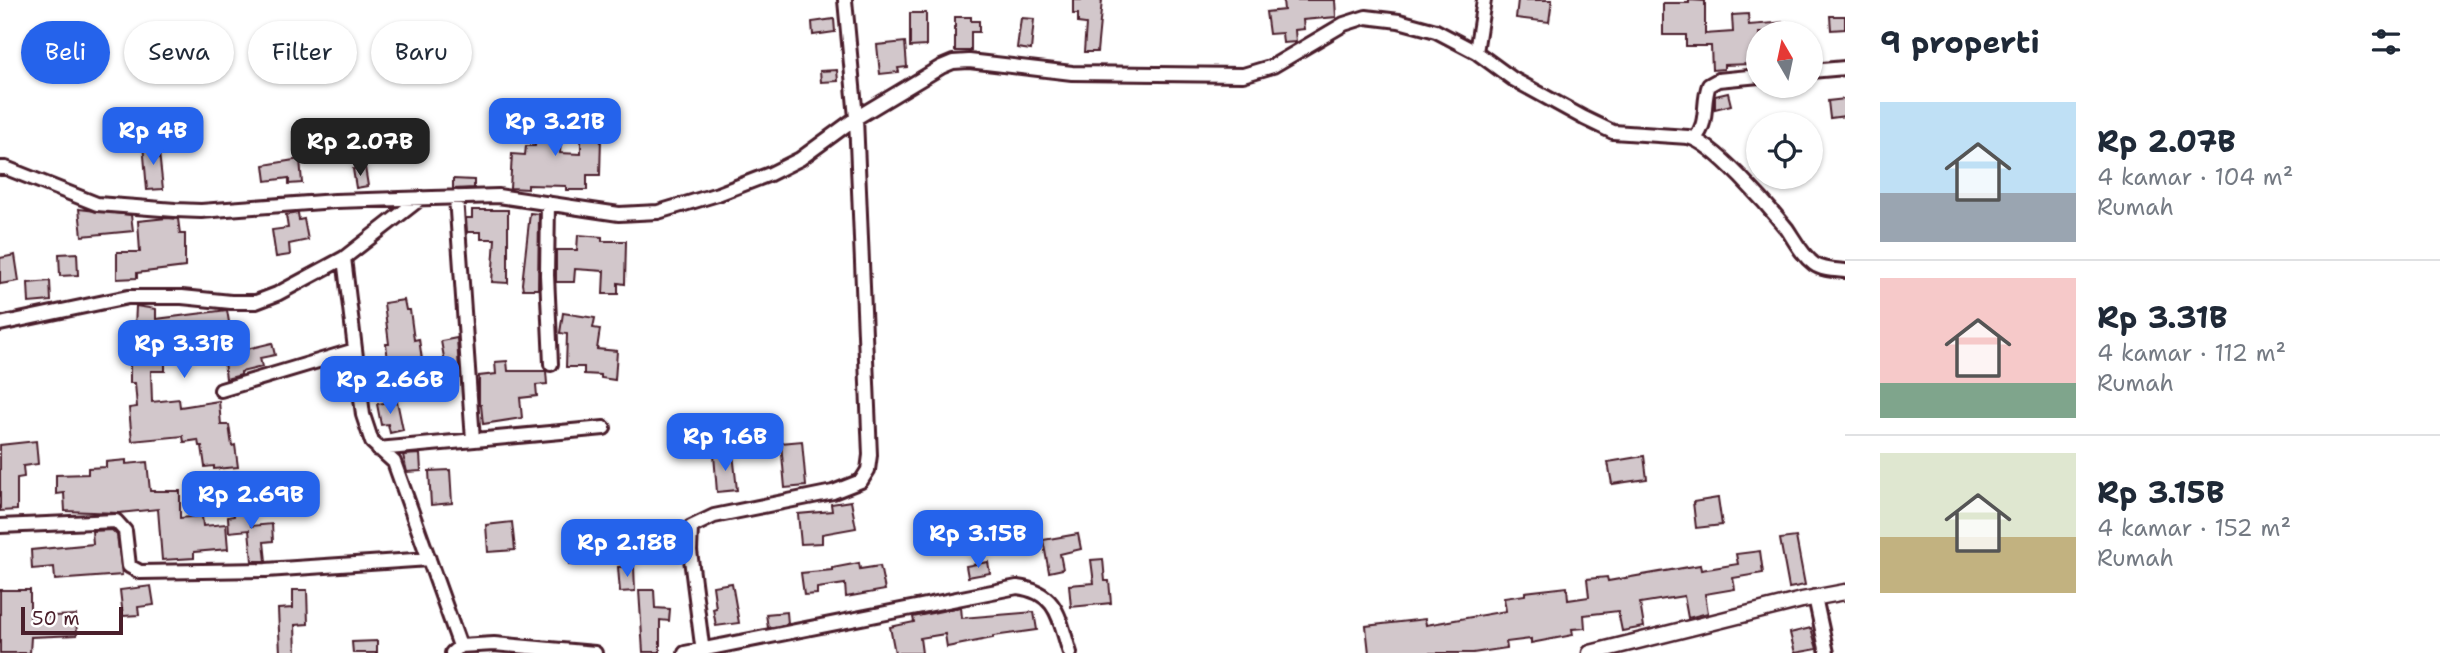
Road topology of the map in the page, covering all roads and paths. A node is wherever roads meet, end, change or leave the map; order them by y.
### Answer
1 (845, 0) edge
2 (1484, 0) edge
3 (1476, 52) junction
4 (1845, 68) edge
5 (1824, 70) edge
6 (1746, 77) edge
7 (856, 118) junction
8 (1695, 138) junction
9 (0, 168) edge
10 (456, 197) junction
11 (421, 198) junction
12 (548, 203) junction
13 (344, 258) junction
14 (1845, 271) edge
15 (0, 324) edge
16 (355, 350) junction
17 (551, 364) dead end
18 (221, 390) dead end
19 (604, 428) dead end
20 (472, 440) junction
21 (378, 449) junction
22 (0, 526) edge
23 (429, 559) junction
24 (1845, 592) edge
25 (1815, 597) junction
26 (456, 650) edge
27 (703, 652) edge
28 (595, 653) edge
29 (685, 653) edge
30 (1070, 653) edge
31 (1590, 653) edge
32 (1827, 653) edge

1 - 7 street
2 - 3 street
3 - 7 street
3 - 8 street
4 - 5 street
6 - 8 street
7 - 12 street
7 - 27 street
8 - 14 street
9 - 11 street
10 - 11 street
10 - 12 street
10 - 20 street
11 - 13 street
12 - 17 street
13 - 15 street
13 - 16 street
16 - 18 street
16 - 21 street
19 - 20 street
20 - 21 street
21 - 23 street
22 - 23 street
23 - 26 street
24 - 25 street
25 - 31 street
25 - 32 street
26 - 28 street
27 - 29 street
27 - 30 street

